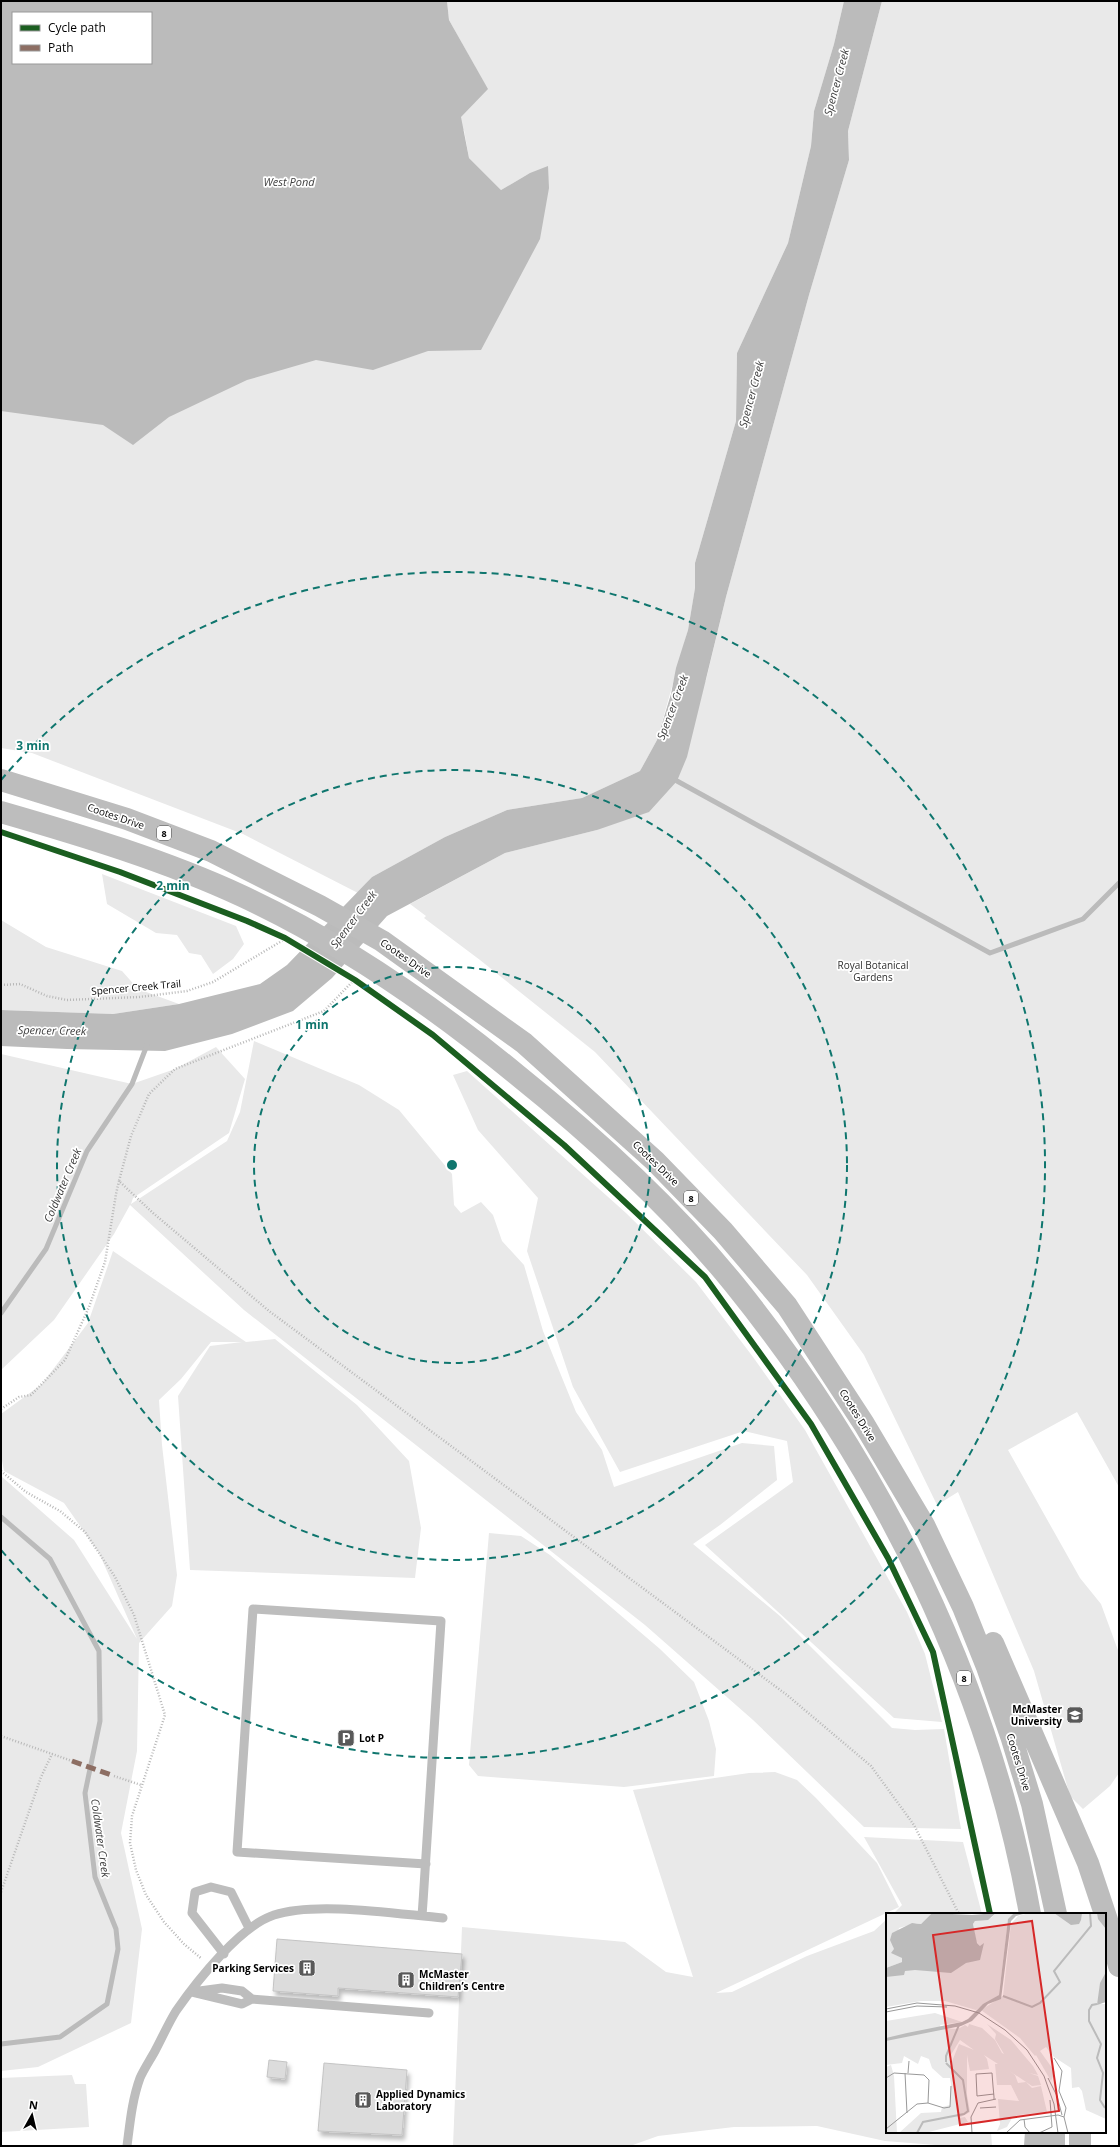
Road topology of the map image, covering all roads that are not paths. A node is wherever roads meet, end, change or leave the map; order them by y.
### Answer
1 (1, 780) edge
2 (1, 812) edge
3 (924, 1525) junction
4 (426, 1864) junction
5 (1030, 1913) edge
6 (1056, 1913) edge
7 (1105, 1913) edge
8 (422, 1916) junction
9 (1106, 1917) edge
10 (443, 1918) dead end
11 (249, 1928) junction
12 (224, 1954) junction
13 (1119, 1966) edge
14 (192, 1992) junction
15 (429, 2013) dead end
16 (1036, 2133) edge
17 (1054, 2133) edge
18 (1080, 2133) edge
19 (128, 2146) edge
20 (1035, 2146) edge
21 (1054, 2146) edge
22 (1080, 2146) edge

1 - 3 main road, Cootes Drive / 8
2 - 5 main road, 8
3 - 6 main road, Cootes Drive / 8
3 - 7 main road
4 - 4 lane
4 - 8 lane
8 - 10 lane
8 - 11 lane
9 - 13 main road
11 - 12 lane
11 - 12 lane
12 - 14 lane
14 - 15 lane
14 - 19 lane
16 - 20 main road
17 - 21 main road
18 - 22 main road

